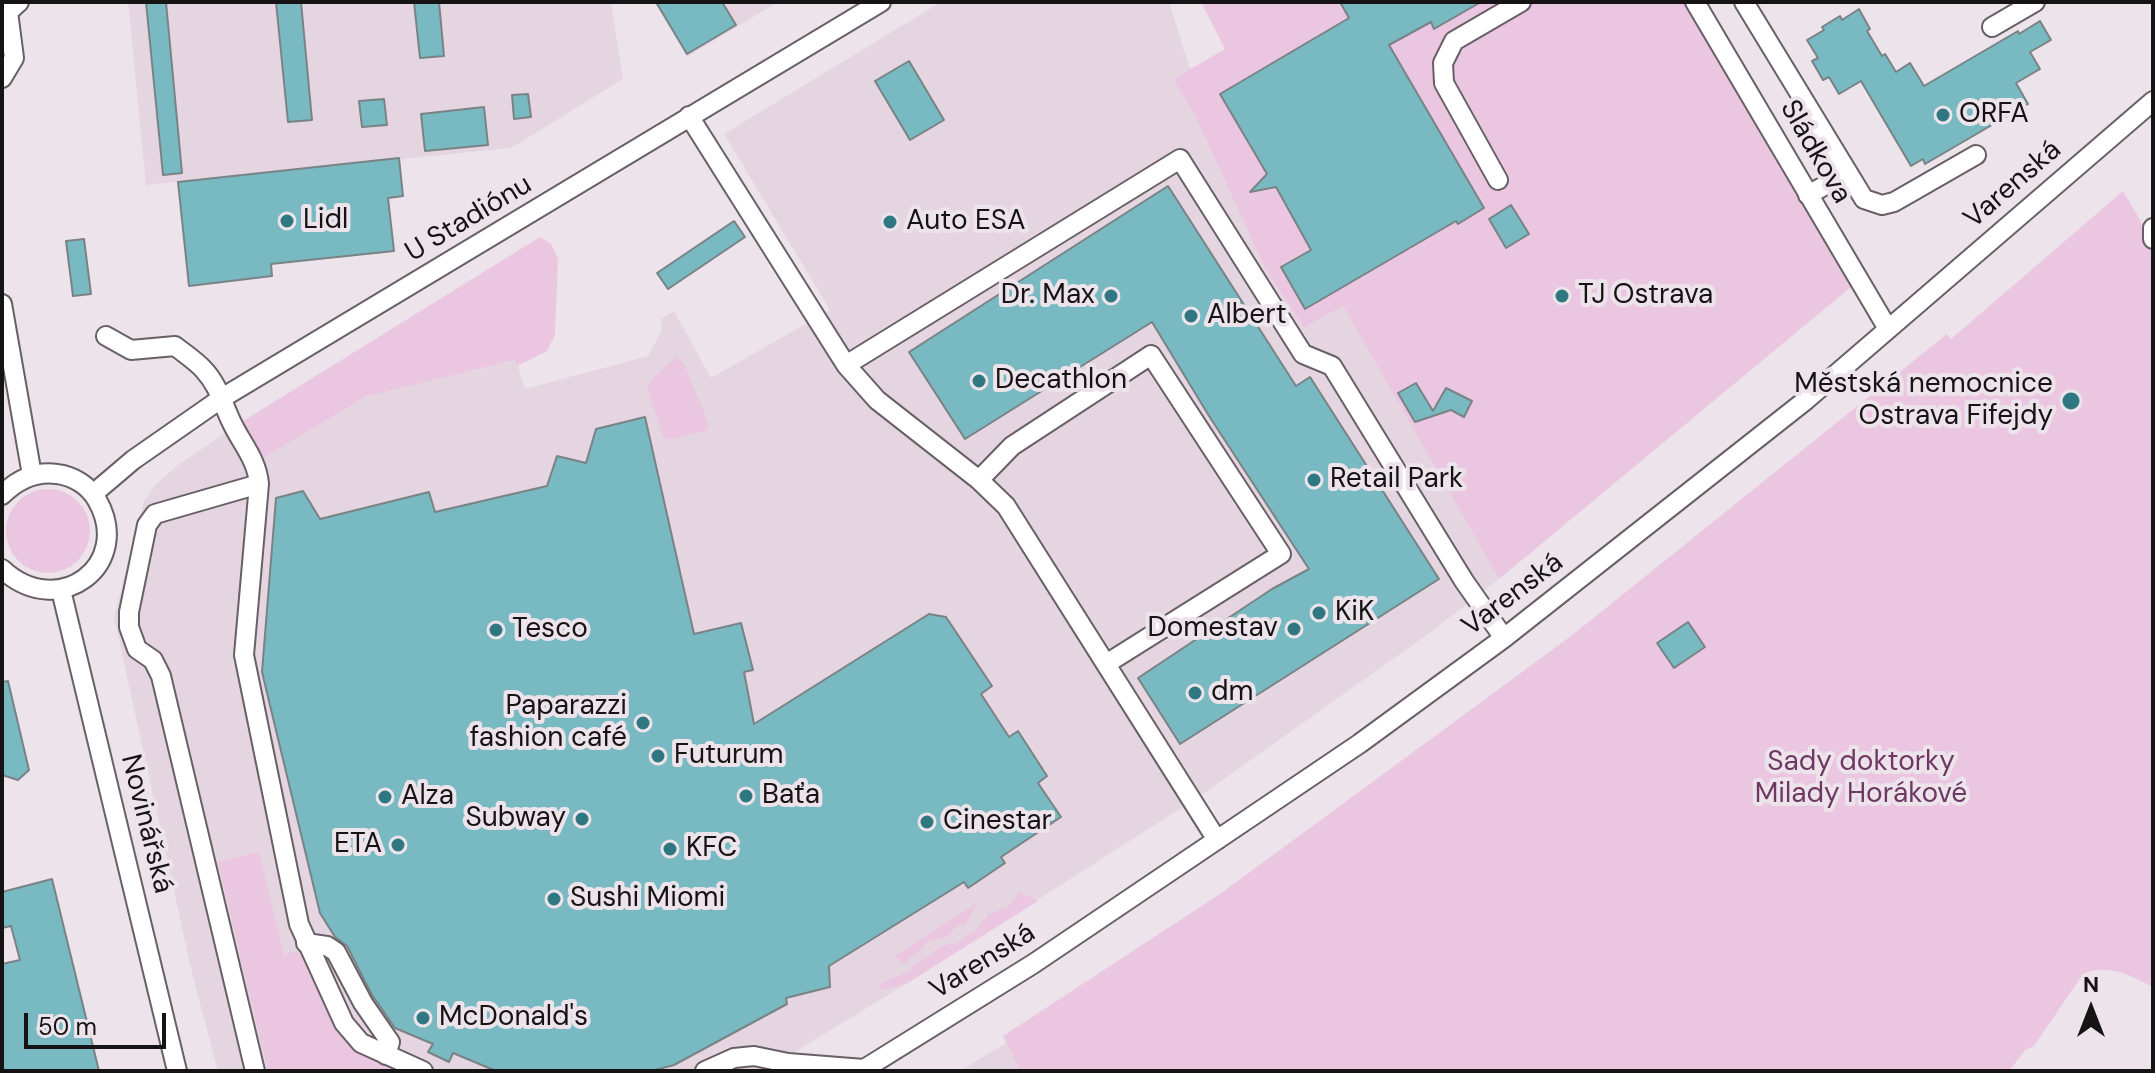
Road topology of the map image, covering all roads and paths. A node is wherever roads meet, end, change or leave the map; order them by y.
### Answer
1 (19, 2) edge
2 (881, 2) edge
3 (1521, 2) edge
4 (1695, 2) edge
5 (1744, 2) edge
6 (2035, 2) edge
7 (1992, 27) dead end
8 (2, 78) edge
9 (2153, 101) edge
10 (689, 116) junction
11 (1976, 155) dead end
12 (1847, 173) junction
13 (1498, 180) dead end
14 (1808, 195) junction
15 (2153, 228) edge
16 (2153, 239) edge
17 (2, 304) edge
18 (1888, 329) junction
19 (106, 336) dead end
20 (846, 365) junction
21 (222, 398) junction
22 (32, 475) junction
23 (979, 480) junction
24 (259, 484) junction
25 (93, 494) junction
26 (2, 495) edge
27 (2, 569) edge
28 (61, 590) junction
29 (1504, 638) junction
30 (1106, 664) junction
31 (1217, 840) junction
32 (306, 943) junction
33 (386, 1055) junction
34 (863, 1070) edge
35 (177, 1071) edge
36 (255, 1071) edge
37 (423, 1071) edge
38 (705, 1071) edge

1 - 8 street
2 - 10 street, U Stadiónu
3 - 13 street
4 - 14 street, Sládkova
5 - 12 street
6 - 7 street
9 - 18 street, Varenská
10 - 20 street
10 - 21 street, U Stadiónu
11 - 12 street
12 - 14 street
14 - 18 street, Sládkova
15 - 16 street
17 - 22 street
18 - 29 street, Varenská
19 - 21 street
20 - 23 street
20 - 29 street
21 - 24 street
21 - 25 street, U Stadiónu
22 - 25 street
22 - 26 street
23 - 30 street
23 - 30 street
24 - 32 street
24 - 36 street
25 - 28 street
27 - 28 street
28 - 35 street, Novinářská
29 - 31 street, Varenská
30 - 31 street
31 - 34 street, Varenská
32 - 33 street
32 - 33 street
33 - 37 street
34 - 38 street

